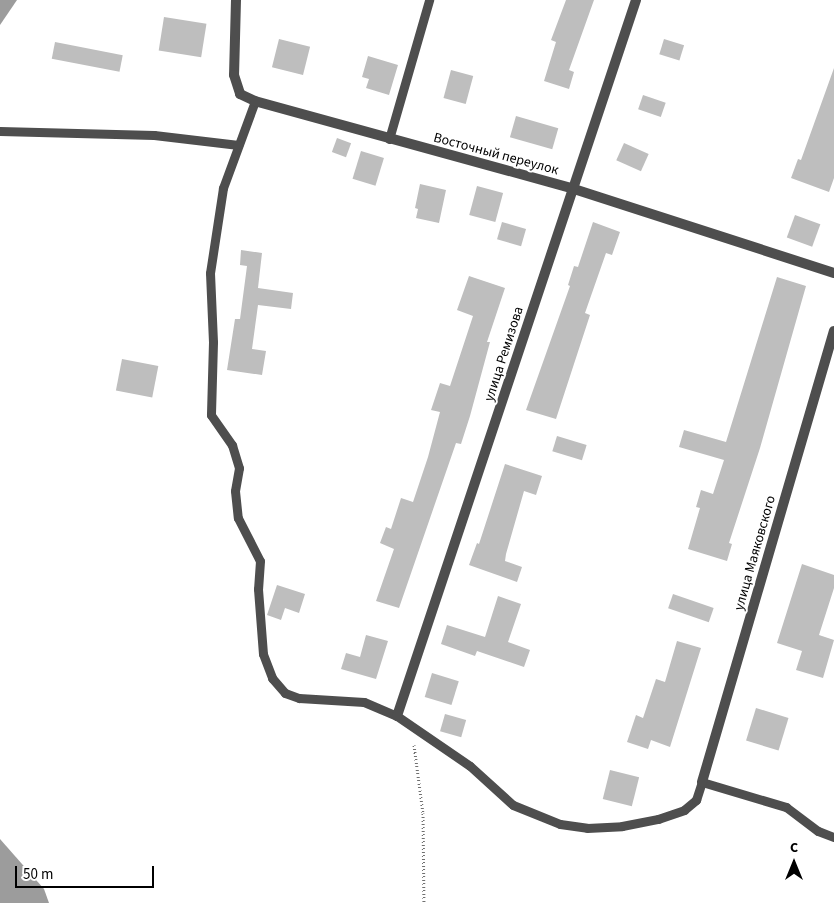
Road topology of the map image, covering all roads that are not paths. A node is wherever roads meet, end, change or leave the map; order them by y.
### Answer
1 (236, 0) edge
2 (429, 0) edge
3 (636, 0) edge
4 (255, 101) junction
5 (0, 131) edge
6 (389, 139) junction
7 (238, 145) junction
8 (574, 189) junction
9 (834, 273) edge
10 (834, 331) edge
11 (397, 716) junction
12 (702, 782) junction
13 (834, 837) edge

1 - 4 street, Восточный переулок
2 - 6 lane
3 - 8 street, улица Ремизова
4 - 6 street, Восточный переулок
4 - 7 lane
5 - 7 lane
6 - 8 street, Восточный переулок
7 - 11 lane
8 - 9 street, Восточный переулок
8 - 11 street, улица Ремизова
10 - 12 street, улица Маяковского
11 - 12 lane
12 - 13 lane

